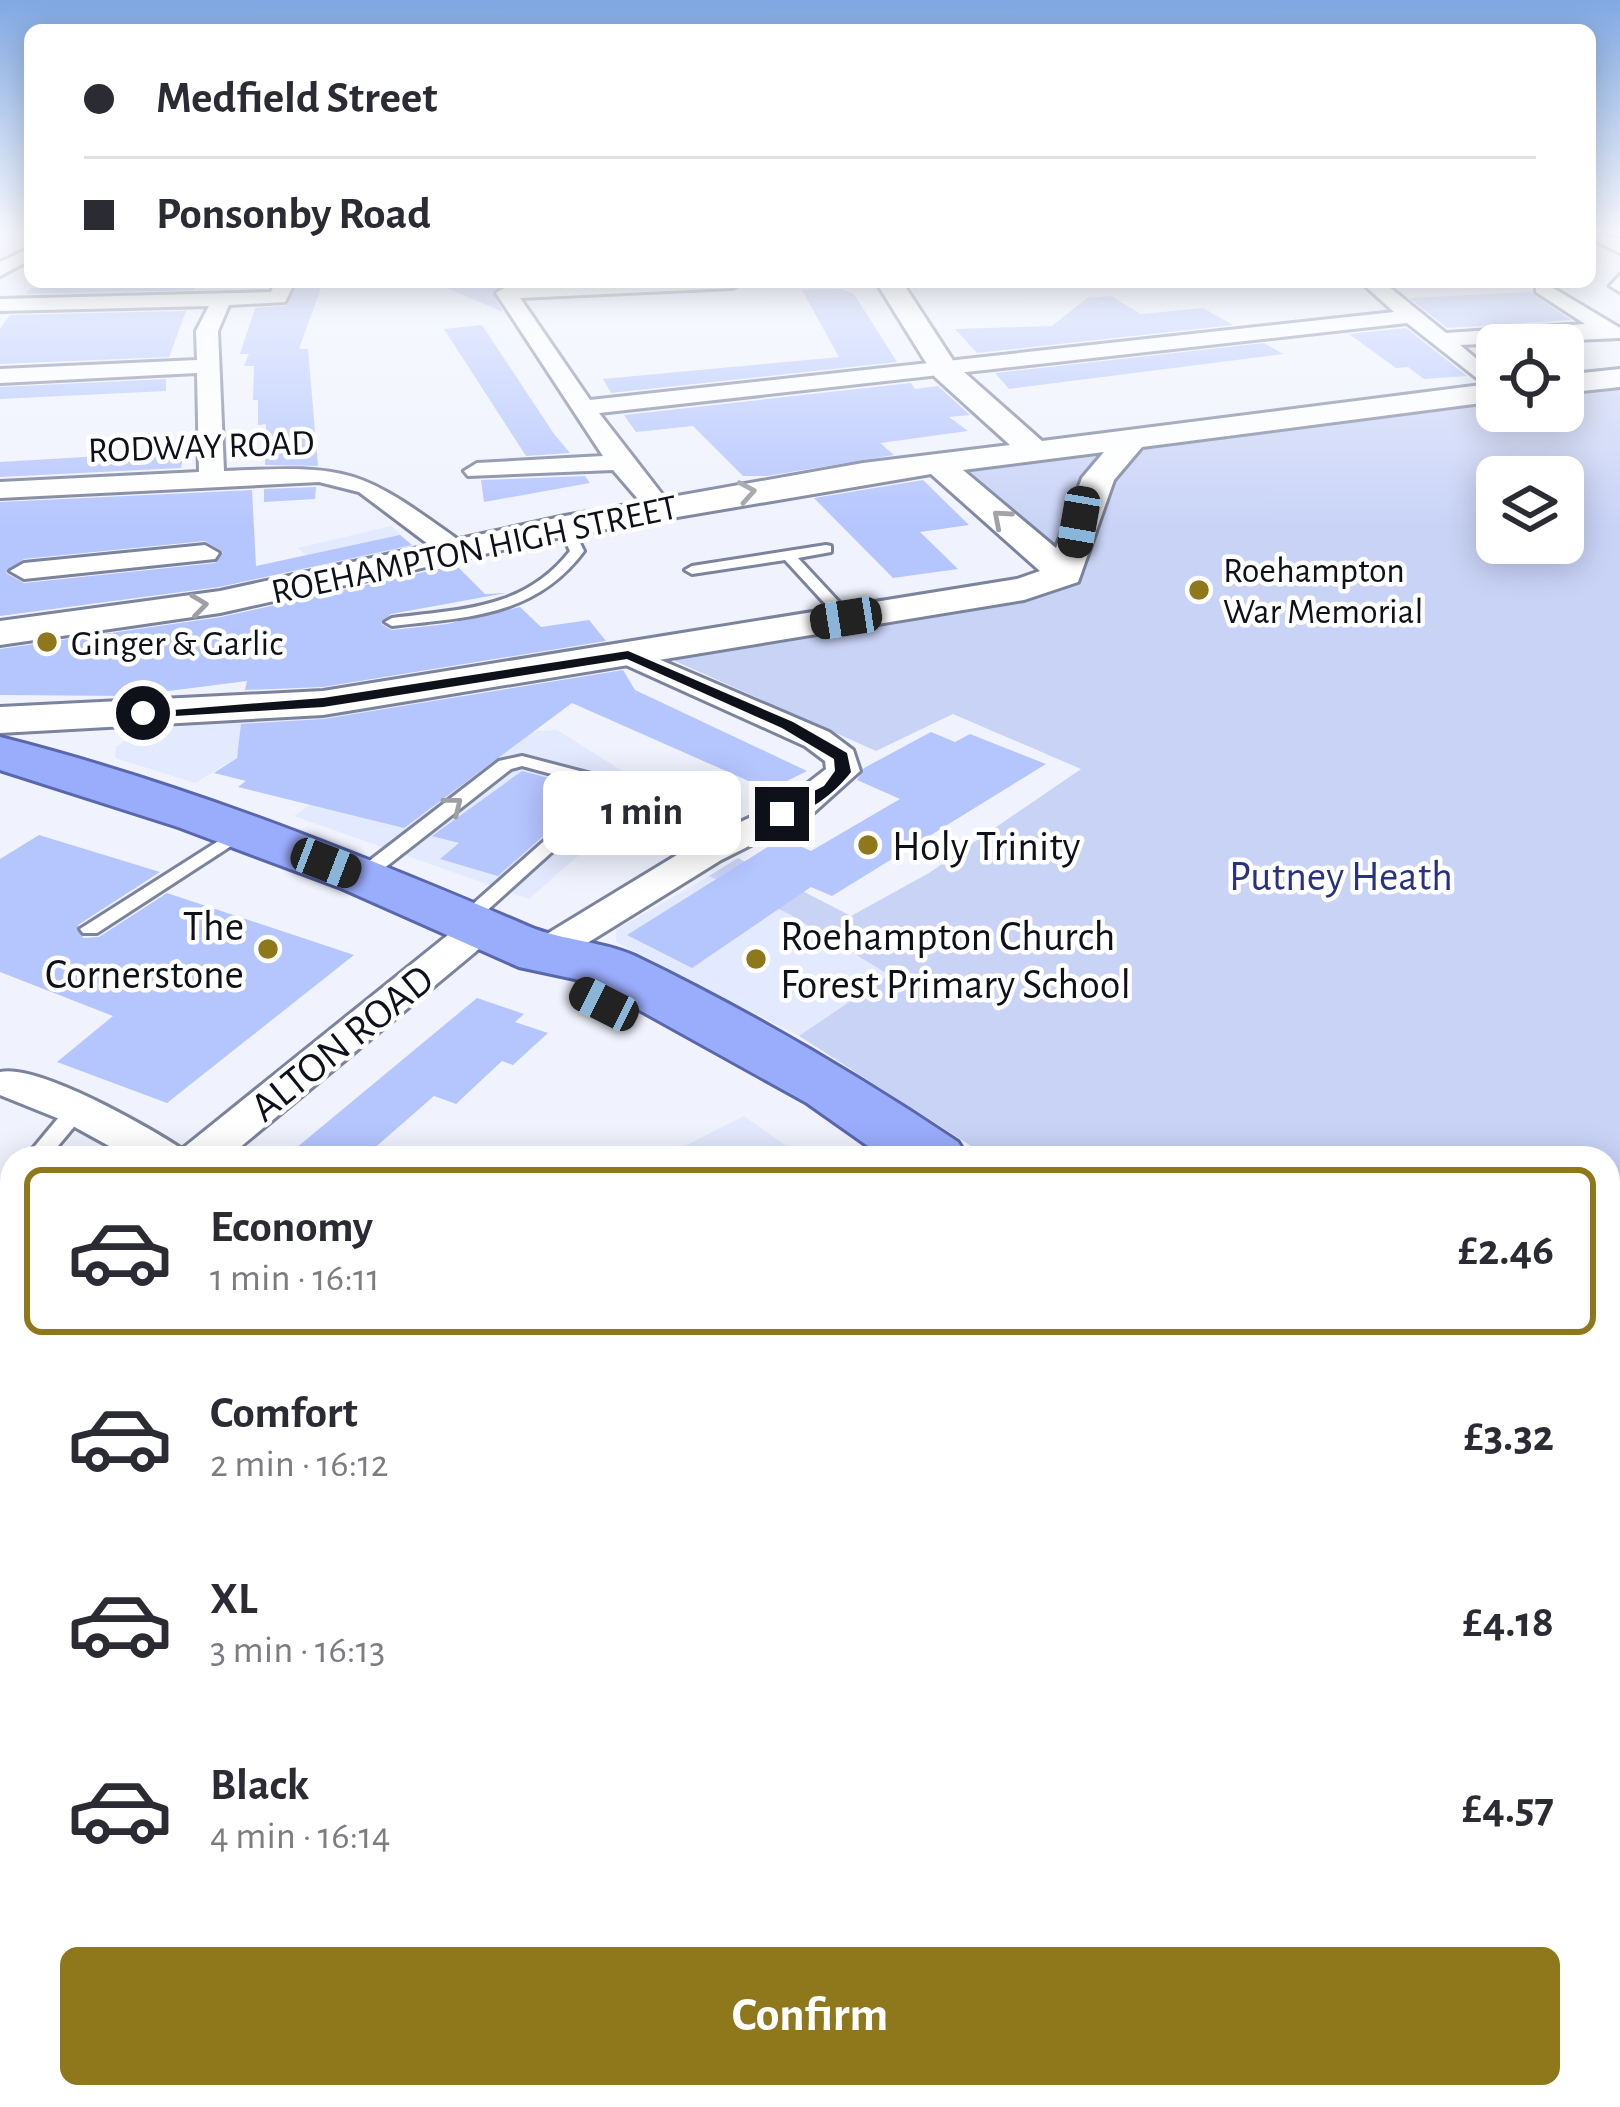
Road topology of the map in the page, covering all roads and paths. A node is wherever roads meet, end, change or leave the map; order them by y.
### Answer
1 (207, 330) edge
2 (532, 330) edge
3 (920, 330) edge
4 (1288, 330) edge
5 (1429, 330) edge
6 (1553, 330) edge
7 (1441, 340) junction
8 (206, 366) junction
9 (945, 370) junction
10 (1476, 371) edge
11 (0, 376) edge
12 (1620, 379) edge
13 (1584, 382) edge
14 (1476, 393) edge
15 (586, 407) junction
16 (1133, 438) junction
17 (1033, 449) junction
18 (948, 461) junction
19 (620, 462) junction
20 (477, 471) dead end
21 (212, 478) junction
22 (0, 490) edge
23 (659, 507) junction
24 (565, 526) junction
25 (826, 549) dead end
26 (454, 550) junction
27 (205, 553) dead end
28 (788, 555) junction
29 (152, 558) junction
30 (692, 570) dead end
31 (24, 572) dead end
32 (1065, 574) junction
33 (146, 612) junction
34 (846, 618) junction
35 (392, 622) dead end
36 (0, 633) edge
37 (628, 655) junction
38 (175, 714) junction
39 (0, 721) edge
40 (19, 758) edge
41 (242, 831) junction
42 (362, 876) junction
43 (90, 929) dead end
44 (497, 933) junction
45 (9, 1083) dead end
46 (77, 1110) junction
47 (46, 1146) edge
48 (143, 1146) edge
49 (215, 1146) edge
50 (842, 1146) edge
51 (916, 1146) edge

1 - 8 street
2 - 15 street
3 - 9 street
4 - 9 street
5 - 7 street
6 - 7 street
7 - 10 street
8 - 11 street
8 - 21 street
9 - 15 street
9 - 17 street
12 - 13 street
14 - 16 street
15 - 19 street
16 - 17 street
16 - 32 street
17 - 18 street
23 -> 18 street, ROEHAMPTON HIGH STREET
32 -> 18 street
19 - 20 street
19 - 23 street
21 - 22 street, RODWAY ROAD
21 - 26 street, RODWAY ROAD
23 - 24 street, ROEHAMPTON HIGH STREET
24 - 26 street, ROEHAMPTON HIGH STREET
24 - 35 lane
25 - 28 lane
33 -> 26 street, ROEHAMPTON HIGH STREET
27 - 29 street
28 - 30 lane
28 - 34 lane
29 - 31 street
29 - 33 street
32 - 34 street
33 - 36 street, ROEHAMPTON HIGH STREET
34 - 37 street
37 - 38 street
37 - 44 street, ALTON ROAD
38 - 39 street
38 - 40 street
40 - 41 highway
41 - 42 highway
41 - 43 lane
42 - 44 highway
42 -> 44 lane
44 - 49 street, ALTON ROAD
44 - 50 highway
44 - 51 highway
45 - 46 street
46 - 47 lane
46 - 48 street

